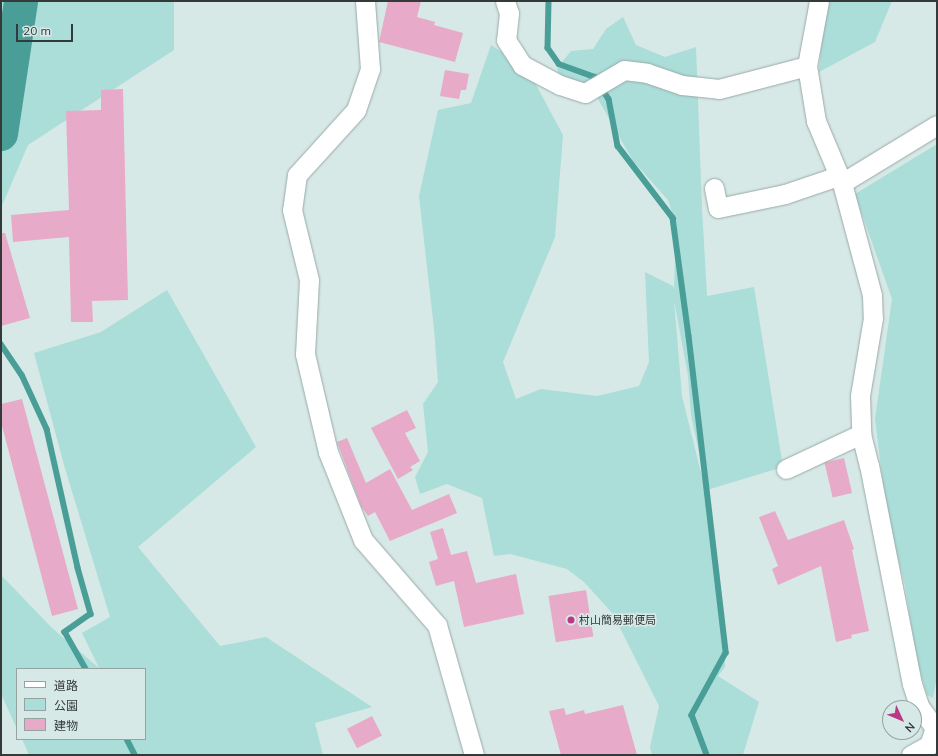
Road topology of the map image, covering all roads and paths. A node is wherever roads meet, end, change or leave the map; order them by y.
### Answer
1 (365, 1) edge
2 (505, 1) edge
3 (819, 1) edge
4 (807, 66) junction
5 (937, 125) edge
6 (840, 180) junction
7 (714, 188) dead end
8 (861, 434) junction
9 (786, 469) dead end
10 (935, 737) edge
11 (474, 755) edge
12 (911, 755) edge

1 - 11 street
2 - 4 street
3 - 4 street
4 - 6 street
5 - 6 street
6 - 7 street
6 - 8 street
8 - 9 street
8 - 10 street
10 - 12 street

